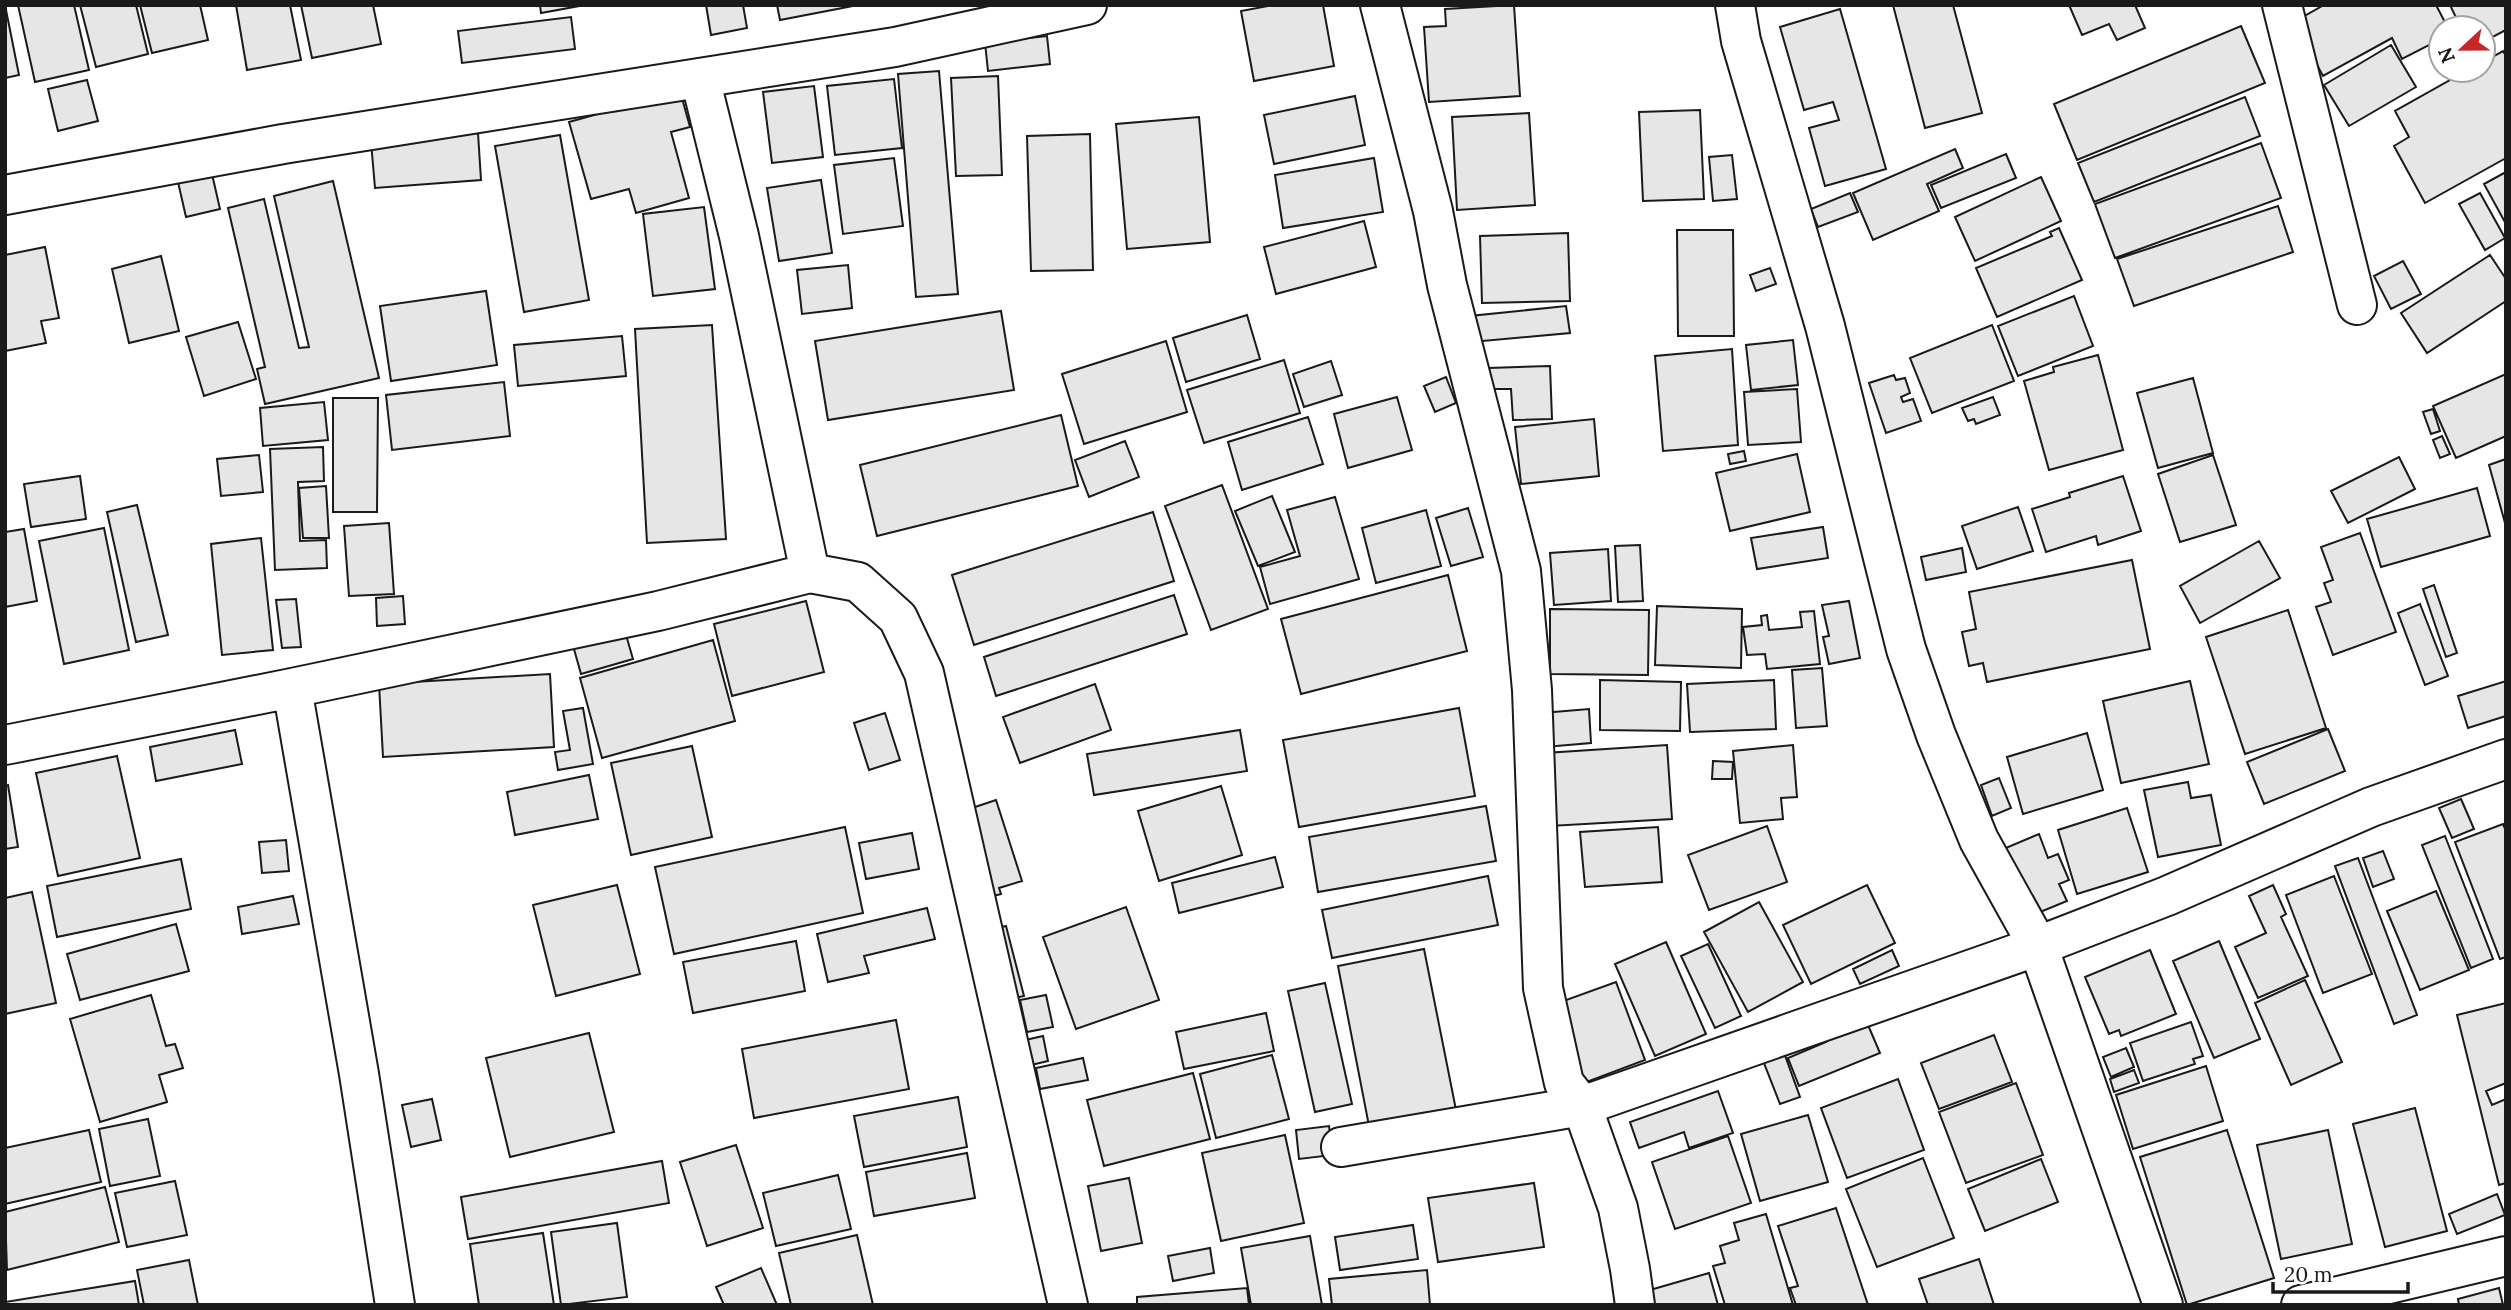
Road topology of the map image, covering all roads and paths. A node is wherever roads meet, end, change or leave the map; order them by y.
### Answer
1 (1087, 5) edge
2 (1380, 5) edge
3 (1735, 5) edge
4 (2282, 5) edge
5 (700, 78) junction
6 (5, 195) edge
7 (2357, 305) dead end
8 (810, 573) junction
9 (292, 688) junction
10 (5, 745) edge
11 (2506, 759) edge
12 (2038, 946) junction
13 (1582, 1106) junction
14 (1341, 1147) dead end
15 (2506, 1256) edge
16 (395, 1305) edge
17 (1068, 1305) edge
18 (1635, 1305) edge
19 (2163, 1305) edge
20 (2301, 1305) edge

1 - 5 street
2 - 13 street
3 - 12 street
4 - 7 street
5 - 6 street
5 - 8 street
8 - 9 street
8 - 17 street
9 - 10 street
9 - 16 street
11 - 12 street
12 - 13 street
12 - 19 street
13 - 14 street
13 - 18 street
15 - 20 street

